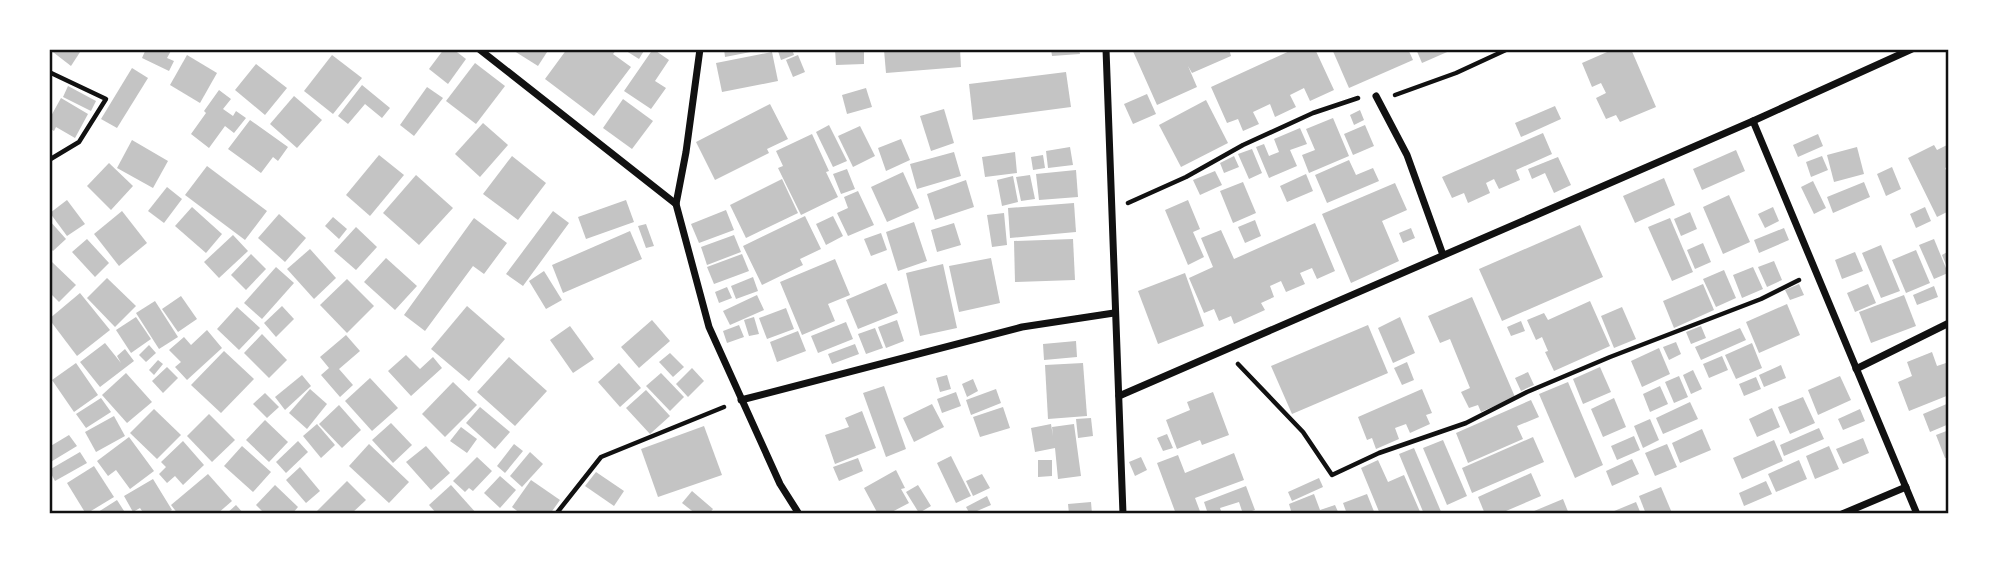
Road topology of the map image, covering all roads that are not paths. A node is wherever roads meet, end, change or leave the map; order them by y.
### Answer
1 (479, 49) edge
2 (700, 49) edge
3 (1106, 49) edge
4 (1912, 49) edge
5 (1376, 96) road end
6 (1753, 121) junction
7 (676, 204) junction
8 (1443, 255) junction
9 (1114, 313) junction
10 (1949, 323) edge
11 (1856, 369) junction
12 (1119, 396) junction
13 (741, 400) junction
14 (1906, 487) junction
15 (799, 514) edge
16 (1123, 514) edge
17 (1842, 514) edge
18 (1917, 514) edge

1 - 7 street
2 - 7 street
3 - 9 street
4 - 6 street
5 - 8 street
6 - 8 street
6 - 11 street
7 - 13 street
8 - 12 street
9 - 12 street
9 - 13 street
10 - 11 street
11 - 14 street
12 - 16 street
13 - 15 street
14 - 17 street
14 - 18 street

